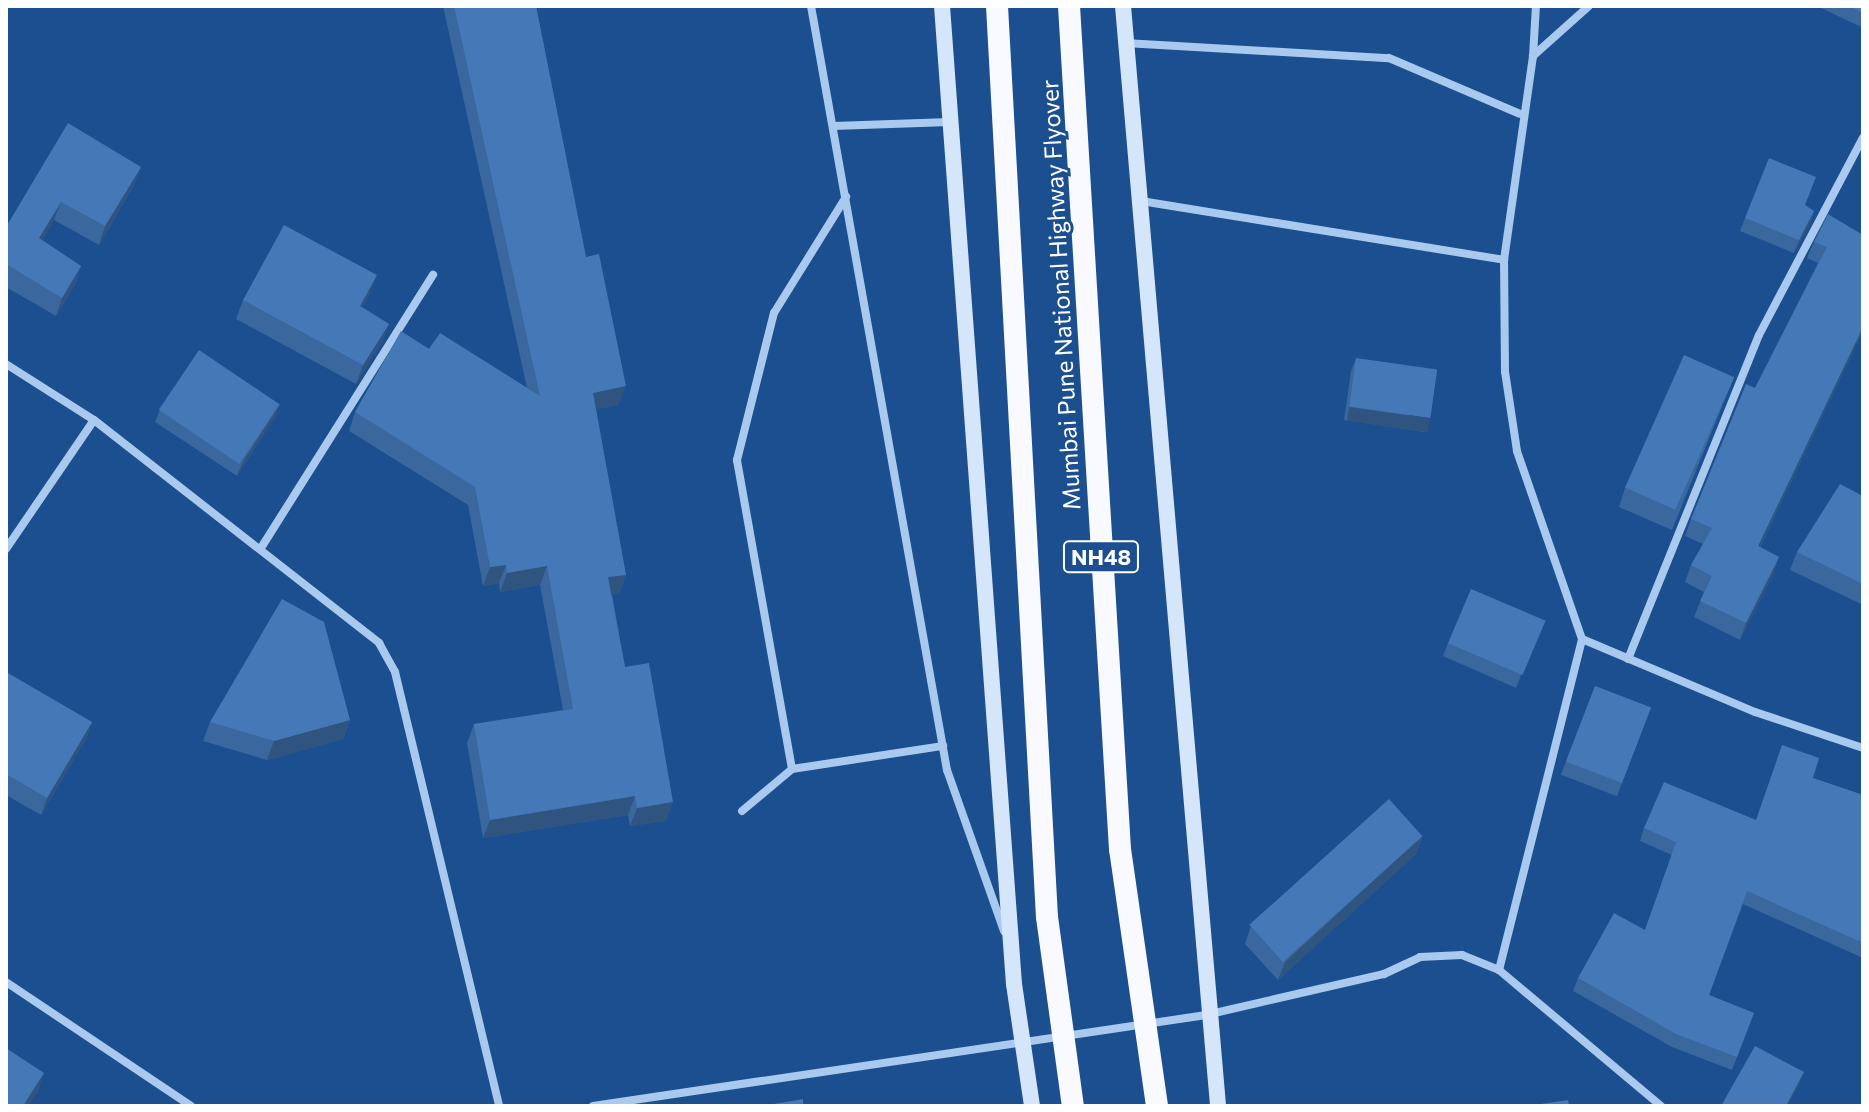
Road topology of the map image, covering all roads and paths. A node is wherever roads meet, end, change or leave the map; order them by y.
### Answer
1 (811, 6) edge
2 (942, 6) edge
3 (997, 6) edge
4 (1069, 6) edge
5 (1123, 6) edge
6 (1536, 6) edge
7 (1589, 6) edge
8 (1125, 43) junction
9 (1533, 56) junction
10 (1520, 114) junction
11 (950, 122) junction
12 (833, 126) junction
13 (1863, 138) edge
14 (847, 196) junction
15 (1141, 201) junction
16 (1504, 260) junction
17 (433, 275) dead end
18 (6, 364) edge
19 (94, 420) junction
20 (261, 548) junction
21 (6, 549) edge
22 (1582, 639) junction
23 (1628, 659) junction
24 (943, 746) junction
25 (1863, 748) edge
26 (792, 769) junction
27 (742, 811) dead end
28 (1012, 953) junction
29 (1499, 970) junction
30 (6, 982) edge
31 (1206, 1015) junction
32 (1022, 1039) junction
33 (191, 1106) edge
34 (499, 1106) edge
35 (593, 1106) edge
36 (1032, 1106) edge
37 (1073, 1106) edge
38 (1157, 1106) edge
39 (1218, 1106) edge
40 (1661, 1106) edge

1 - 12 street
2 - 11 main road
3 - 37 highway, Mumbai Pune National Highway Flyover / NH48, bridge
4 - 38 highway, Mumbai Pune National Highway Flyover / NH48, bridge
5 - 8 main road
6 - 9 street
7 - 9 street
8 - 10 street
8 - 15 main road
9 - 10 street
10 - 16 street
11 - 12 street
11 - 28 main road
12 - 14 street
13 - 23 street
14 - 24 street
14 - 26 street
15 - 16 street
15 - 31 main road
16 - 22 street
17 - 20 street
18 - 19 street
19 - 20 street
19 - 21 street
20 - 34 street
22 - 23 street
22 - 29 street
23 - 25 street
24 - 26 street
24 - 28 street
26 - 27 street
28 - 32 main road
29 - 31 street
29 - 40 street
30 - 33 street
31 - 32 street
31 - 39 main road
32 - 35 street
32 - 36 main road

